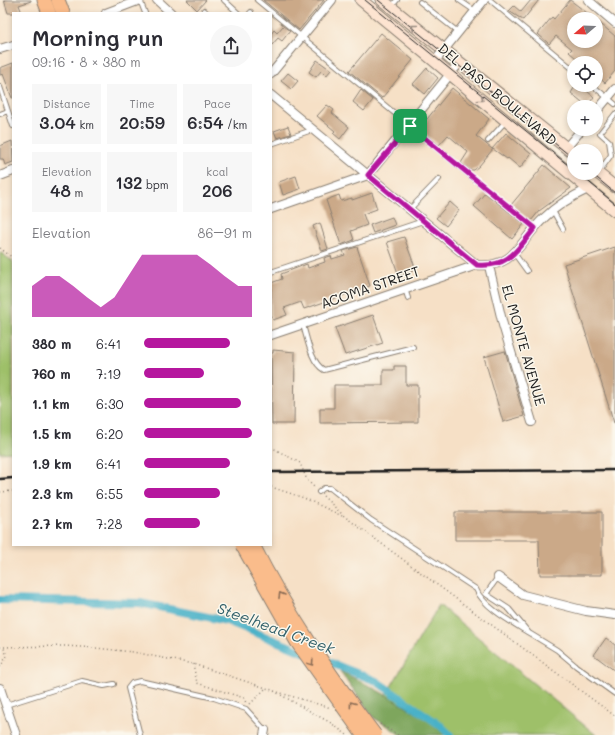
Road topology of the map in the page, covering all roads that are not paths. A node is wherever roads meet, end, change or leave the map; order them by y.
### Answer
1 (44, 0) edge
2 (58, 0) edge
3 (140, 0) edge
4 (157, 0) edge
5 (224, 0) edge
6 (257, 0) edge
7 (332, 0) edge
8 (361, 0) edge
9 (382, 0) edge
10 (459, 0) edge
11 (484, 0) edge
12 (490, 0) edge
13 (588, 0) edge
14 (420, 2) dead end
15 (394, 4) edge
16 (49, 12) edge
17 (63, 12) edge
18 (109, 12) edge
19 (145, 12) edge
20 (170, 12) edge
21 (237, 12) edge
22 (475, 12) junction
23 (615, 23) edge
24 (458, 32) junction
25 (302, 36) junction
26 (12, 45) edge
27 (0, 49) edge
28 (444, 50) junction
29 (435, 61) junction
30 (460, 62) junction
31 (567, 64) edge
32 (272, 73) edge
33 (451, 74) junction
34 (0, 87) edge
35 (615, 89) edge
36 (601, 92) edge
37 (272, 96) edge
38 (608, 98) junction
39 (603, 104) edge
40 (615, 104) edge
41 (8, 111) junction
42 (0, 114) edge
43 (615, 114) edge
44 (507, 120) junction
45 (12, 123) edge
46 (410, 126) junction
47 (314, 130) junction
48 (488, 141) dead end
49 (272, 144) edge
50 (567, 149) edge
51 (603, 166) edge
52 (12, 171) edge
53 (368, 175) junction
54 (0, 176) edge
55 (603, 178) edge
56 (439, 179) dead end
57 (615, 187) edge
58 (588, 189) junction
59 (272, 209) edge
60 (410, 210) junction
61 (553, 211) junction
62 (615, 211) edge
63 (423, 221) junction
64 (535, 228) junction
65 (563, 229) dead end
66 (514, 253) junction
67 (477, 265) junction
68 (488, 266) junction
69 (527, 271) dead end
70 (272, 272) edge
71 (405, 289) junction
72 (408, 298) dead end
73 (302, 324) junction
74 (272, 335) edge
75 (413, 347) dead end
76 (532, 422) dead end
77 (319, 492) dead end
78 (243, 546) edge
79 (254, 546) edge
80 (498, 577) joint
81 (615, 616) edge
82 (529, 634) junction
83 (114, 684) dead end
84 (0, 688) edge
85 (615, 694) edge
86 (6, 704) junction
87 (265, 733) edge
88 (16, 735) edge
89 (140, 735) edge
90 (363, 735) edge
91 (376, 735) edge

1 - 16 main road
2 - 17 main road
3 - 18 street
3 - 19 lane
4 - 20 street
5 - 21 lane
6 - 25 lane
7 - 25 street
8 - 29 main road, DEL PASO BOULEVARD
9 - 15 main road, DEL PASO BOULEVARD
10 - 22 lane
11 - 22 street
12 - 31 lane
13 - 23 street
14 - 24 lane
28 -> 15 main road, DEL PASO BOULEVARD
22 - 24 street
24 - 28 street
25 - 32 street
25 - 46 lane
26 - 27 street
28 - 29 street
28 - 30 main road, DEL PASO BOULEVARD
29 - 33 main road, DEL PASO BOULEVARD
30 - 33 street
30 - 50 main road, DEL PASO BOULEVARD
33 -> 44 main road, DEL PASO BOULEVARD
33 - 46 street
34 - 41 lane
35 - 38 street
36 - 38 lane
37 - 47 street
38 - 39 street
38 - 40 lane
41 - 42 lane
41 - 45 lane
43 - 51 lane
44 - 48 lane
44 - 58 main road, DEL PASO BOULEVARD
46 - 53 street
46 - 64 lane
47 - 49 lane
47 - 53 street
52 - 54 street
53 - 59 street
53 - 60 street
55 - 57 main road
56 - 60 lane
58 - 61 street
58 - 62 main road, DEL PASO BOULEVARD
60 - 63 street
61 - 64 street
61 - 65 lane
63 - 67 street
63 - 70 lane
64 - 66 street
66 - 68 street
66 - 69 lane
67 - 68 street
67 - 71 street, ACOMA STREET
68 - 76 street, EL MONTE AVENUE
71 - 72 lane
71 - 73 street, ACOMA STREET
73 - 74 street, ACOMA STREET
73 - 75 lane
77 - 82 lane
78 -> 90 main road, bridge
91 -> 79 main road, bridge
80 - 81 street
80 - 82 lane
82 - 85 lane
83 - 86 lane
84 - 86 street
86 - 88 street
87 - 89 lane

